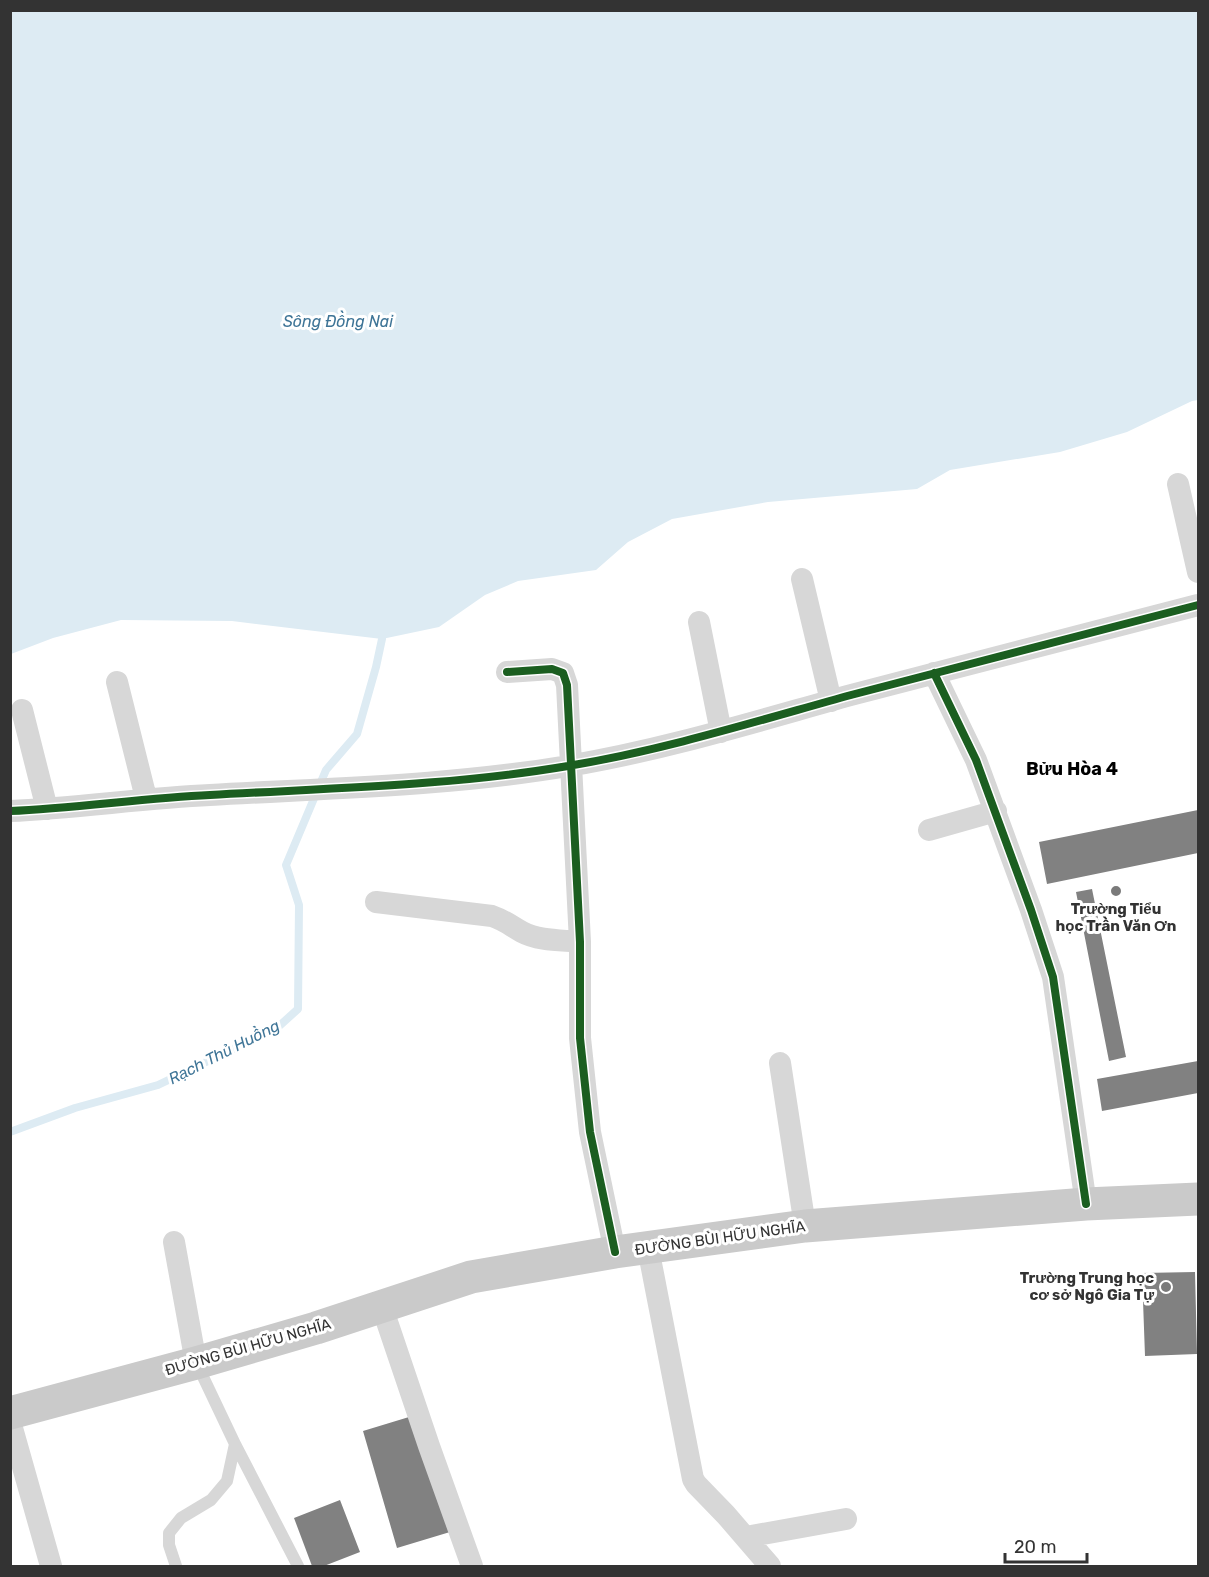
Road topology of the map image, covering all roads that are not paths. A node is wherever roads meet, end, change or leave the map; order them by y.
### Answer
1 (1178, 484) dead end
2 (1198, 572) edge
3 (802, 579) dead end
4 (1198, 605) edge
5 (699, 622) dead end
6 (507, 672) dead end
7 (934, 673) junction
8 (117, 682) dead end
9 (831, 701) junction
10 (22, 710) dead end
11 (721, 732) junction
12 (572, 765) junction
13 (146, 798) junction
14 (47, 809) junction
15 (10, 811) edge
16 (996, 811) junction
17 (929, 830) dead end
18 (376, 902) dead end
19 (580, 942) junction
20 (780, 1063) dead end
21 (1198, 1199) edge
22 (1086, 1204) junction
23 (805, 1226) junction
24 (174, 1242) dead end
25 (648, 1248) junction
26 (615, 1252) junction
27 (382, 1307) junction
28 (196, 1363) junction
29 (10, 1413) edge
30 (10, 1421) edge
31 (235, 1444) junction
32 (846, 1519) dead end
33 (746, 1537) junction
34 (51, 1566) edge
35 (176, 1566) edge
36 (298, 1566) edge
37 (472, 1566) edge
38 (770, 1566) edge

1 - 2 street
3 - 9 street
4 - 7 street
5 - 11 street
6 - 12 street
7 - 9 street
7 - 16 street
8 - 13 street
9 - 11 street
10 - 14 street
11 - 12 street
12 - 13 street
12 - 19 street
13 - 14 street
14 - 15 street
16 - 17 street
16 - 22 street
18 - 19 street
19 - 26 street
20 - 23 street
21 - 22 main road, ĐƯỜNG BÙI HỮU NGHĨA
22 - 23 main road, ĐƯỜNG BÙI HỮU NGHĨA
23 - 25 main road, ĐƯỜNG BÙI HỮU NGHĨA
24 - 28 street
25 - 26 main road, ĐƯỜNG BÙI HỮU NGHĨA
25 - 33 street
26 - 27 main road, ĐƯỜNG BÙI HỮU NGHĨA
27 - 28 main road, ĐƯỜNG BÙI HỮU NGHĨA
27 - 37 street
28 - 29 main road, ĐƯỜNG BÙI HỮU NGHĨA
28 - 31 lane
30 - 34 street
31 - 35 lane
31 - 36 lane
32 - 33 street
33 - 38 street

